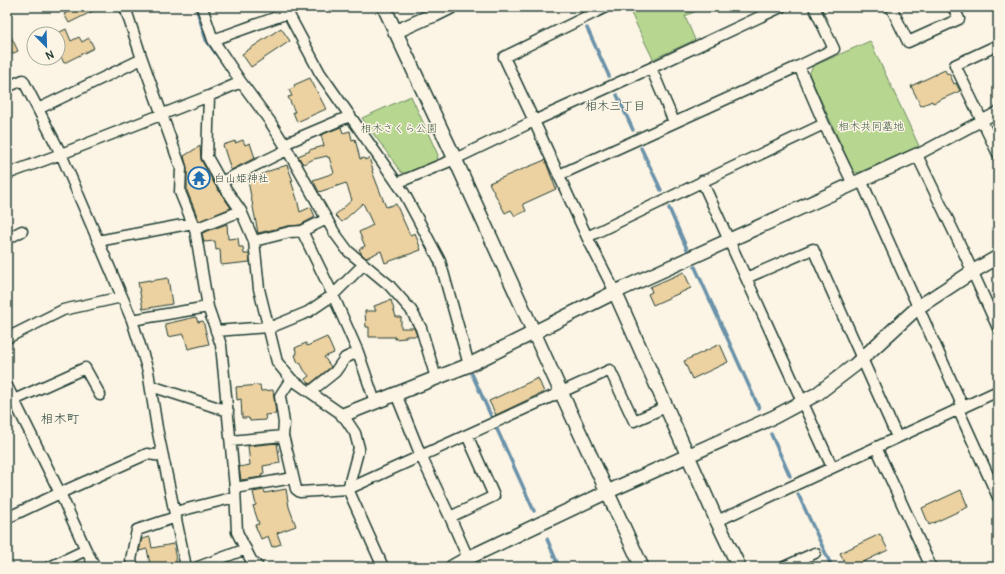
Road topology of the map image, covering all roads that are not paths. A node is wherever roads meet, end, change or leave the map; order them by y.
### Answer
1 (125, 7) edge
2 (202, 7) edge
3 (384, 7) edge
4 (451, 7) edge
5 (606, 7) edge
6 (781, 7) edge
7 (814, 7) edge
8 (891, 7) edge
9 (953, 7) edge
10 (287, 10) edge
11 (395, 32) junction
12 (213, 40) junction
13 (998, 45) edge
14 (142, 59) junction
15 (799, 66) junction
16 (651, 68) junction
17 (242, 82) junction
18 (7, 87) edge
19 (209, 96) junction
20 (38, 109) junction
21 (998, 112) edge
22 (161, 114) junction
23 (350, 116) junction
24 (981, 120) junction
25 (534, 121) junction
26 (674, 122) junction
27 (824, 124) junction
28 (286, 147) junction
29 (61, 154) junction
30 (917, 154) junction
31 (998, 154) edge
32 (455, 158) junction
33 (7, 174) edge
34 (559, 175) junction
35 (221, 182) junction
36 (702, 182) junction
37 (857, 182) junction
38 (397, 183) junction
39 (241, 211) junction
40 (327, 219) junction
41 (194, 226) junction
42 (22, 231) dead end
43 (302, 231) junction
44 (587, 237) junction
45 (7, 239) edge
46 (254, 241) junction
47 (729, 241) junction
48 (98, 242) junction
49 (998, 257) edge
50 (364, 264) junction
51 (972, 272) junction
52 (746, 278) junction
53 (615, 292) junction
54 (333, 295) junction
55 (122, 296) junction
56 (208, 307) junction
57 (918, 307) junction
58 (132, 320) junction
59 (268, 327) junction
60 (998, 328) edge
61 (216, 331) junction
62 (534, 333) junction
63 (7, 338) edge
64 (358, 352) junction
65 (862, 359) junction
66 (469, 365) junction
67 (436, 378) junction
68 (291, 379) junction
69 (7, 386) edge
70 (151, 386) junction
71 (998, 391) edge
72 (310, 392) junction
73 (561, 392) junction
74 (396, 394) junction
75 (100, 395) dead end
76 (14, 400) junction
77 (375, 402) junction
78 (802, 402) junction
79 (666, 407) junction
80 (960, 408) junction
81 (228, 411) junction
82 (343, 415) junction
83 (467, 435) junction
84 (283, 436) junction
85 (897, 437) junction
86 (231, 441) junction
87 (876, 447) junction
88 (688, 455) junction
89 (163, 456) junction
90 (421, 456) junction
91 (832, 467) junction
92 (293, 478) junction
93 (348, 489) junction
94 (607, 492) junction
95 (60, 493) junction
96 (235, 493) junction
97 (998, 497) edge
98 (175, 515) junction
99 (450, 516) junction
100 (7, 518) edge
101 (717, 521) junction
102 (246, 549) junction
103 (86, 550) junction
104 (815, 553) dead end
105 (468, 558) junction
106 (50, 567) edge
107 (95, 567) edge
108 (133, 567) edge
109 (186, 567) edge
110 (198, 567) edge
111 (258, 567) edge
112 (383, 567) edge
113 (452, 567) edge
114 (642, 567) edge
115 (739, 567) edge
116 (784, 567) edge
117 (931, 567) edge

1 - 14 street
2 - 12 street
3 - 11 street
4 - 11 street
5 - 25 street
6 - 16 street
7 - 15 street
8 - 9 street
10 - 12 street
10 - 23 street
11 - 32 street
12 - 17 street
13 - 24 street
14 - 20 street
14 - 22 street
15 - 26 street
15 - 27 street
16 - 25 street
16 - 26 street
17 - 19 street
17 - 28 street
18 - 20 street
19 - 22 street
19 - 35 street
20 - 29 street
21 - 24 street
22 - 29 street
22 - 41 street
23 - 28 street
23 - 38 street
24 - 30 street
24 - 31 street
25 - 32 street
25 - 34 street
26 - 34 street
27 - 36 street
27 - 37 street
28 - 35 street
28 - 40 street
29 - 33 street
29 - 48 street
30 - 37 street
30 - 51 street
32 - 38 street
32 - 62 street
34 - 44 street
35 - 39 street
36 - 44 street
36 - 47 street
37 - 47 street
37 - 57 street
38 - 66 street
39 - 41 street
39 - 46 street
40 - 43 street
40 - 50 street
41 - 48 street
41 - 56 street
42 - 45 street
43 - 46 street
43 - 54 street
44 - 53 street
46 - 59 street
47 - 52 street
47 - 53 street
48 - 55 street
49 - 51 street
50 - 54 street
50 - 67 street
51 - 57 street
51 - 60 street
52 - 65 street
52 - 78 street
53 - 62 street
53 - 79 street
54 - 59 street
54 - 64 street
55 - 58 street
55 - 63 street
56 - 58 street
56 - 61 street
57 - 65 street
57 - 80 street
58 - 70 street
59 - 61 street
59 - 68 street
61 - 81 street
62 - 66 street
62 - 73 street
64 - 72 street
64 - 77 street
65 - 78 street
65 - 85 street
66 - 67 street
67 - 74 street
68 - 72 street
68 - 84 street
69 - 76 street
70 - 81 street
70 - 89 street
71 - 80 street
72 - 82 street
73 - 79 street
73 - 83 street
73 - 94 street
74 - 77 street
74 - 90 street
75 - 76 street
76 - 95 street
77 - 82 street
78 - 88 street
78 - 91 street
79 - 88 street
80 - 85 street
80 - 97 street
81 - 86 street
82 - 93 street
83 - 90 street
83 - 99 street
84 - 86 street
84 - 92 street
85 - 87 street
86 - 96 street
87 - 91 street
87 - 117 street
88 - 94 street
88 - 101 street
89 - 95 street
89 - 98 street
90 - 93 street
90 - 99 street
91 - 101 street
92 - 93 street
92 - 96 street
93 - 112 street
94 - 105 street
94 - 114 street
95 - 100 street
95 - 103 street
96 - 98 street
96 - 102 street
98 - 108 street
98 - 109 street
99 - 105 street
101 - 115 street
102 - 110 street
102 - 111 street
103 - 106 street
103 - 107 street
104 - 116 street
105 - 113 street

